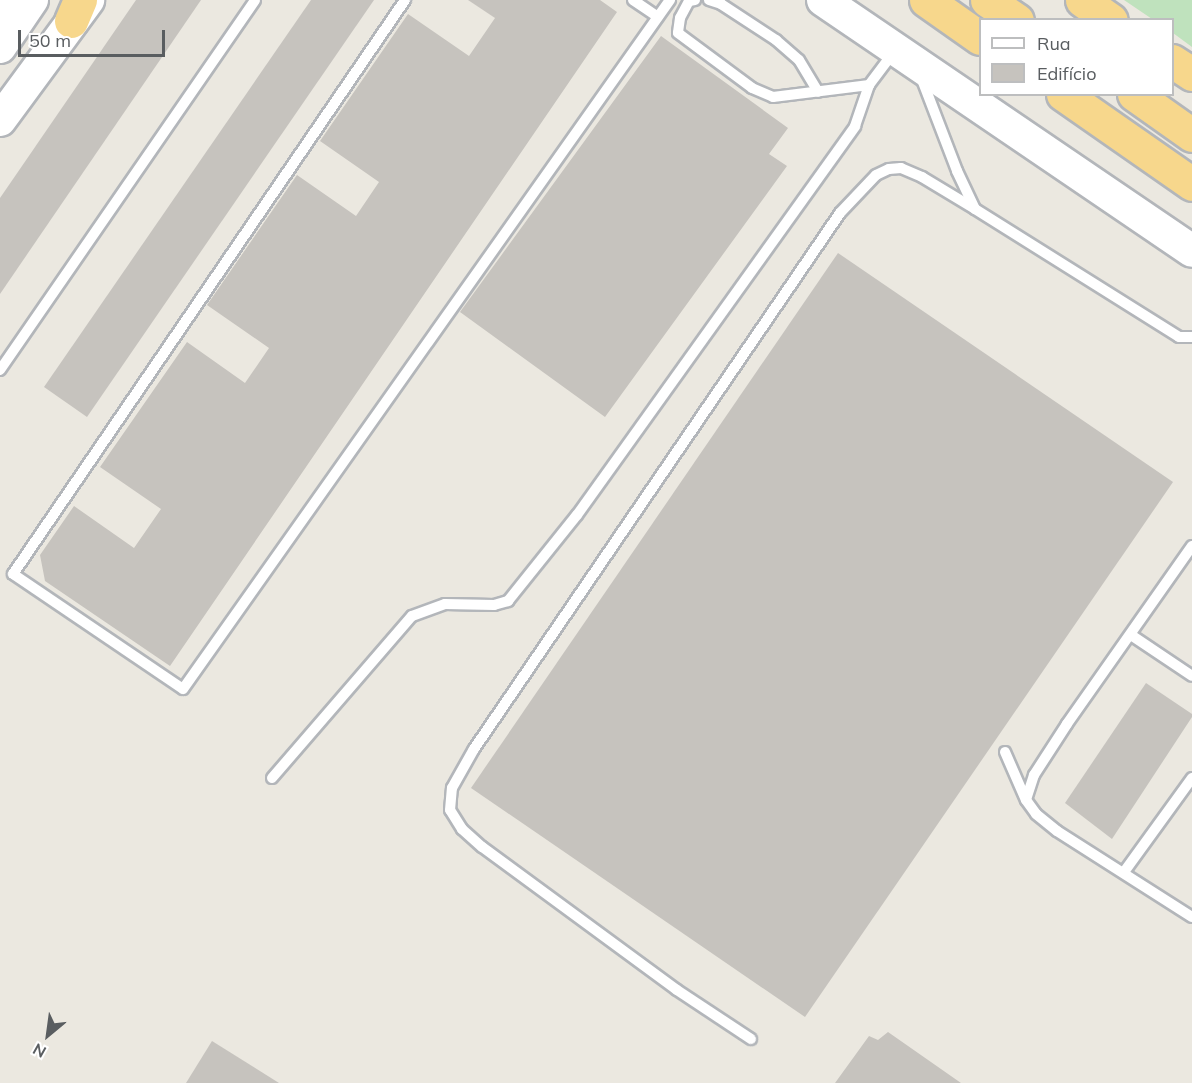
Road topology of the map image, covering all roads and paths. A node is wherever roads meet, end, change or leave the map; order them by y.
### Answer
1 (3, 0) edge
2 (33, 0) edge
3 (255, 0) edge
4 (405, 0) edge
5 (633, 0) edge
6 (669, 0) edge
7 (695, 0) edge
8 (709, 0) edge
9 (823, 0) edge
10 (926, 0) edge
11 (987, 0) edge
12 (1082, 0) edge
13 (0, 4) edge
14 (80, 7) edge
15 (658, 17) junction
16 (1014, 18) edge
17 (1108, 18) edge
18 (979, 37) edge
19 (0, 47) edge
20 (905, 56) junction
21 (1174, 62) edge
22 (1192, 74) edge
23 (869, 85) junction
24 (818, 92) junction
25 (1066, 96) edge
26 (1137, 96) edge
27 (0, 120) edge
28 (1192, 135) edge
29 (1192, 184) edge
30 (975, 209) junction
31 (1192, 251) edge
32 (1192, 337) edge
33 (0, 370) edge
34 (1192, 546) edge
35 (1131, 635) junction
36 (1192, 676) edge
37 (1005, 752) dead end
38 (272, 778) dead end
39 (1192, 778) edge
40 (1026, 800) junction
41 (1124, 872) junction
42 (1192, 917) edge
43 (751, 1039) dead end

1 - 13 street
2 - 19 street
3 - 33 lane
4 - 15 lane
5 - 15 lane
6 - 15 lane
7 - 24 lane
8 - 24 lane
9 - 20 street
10 - 18 highway
11 - 16 highway
12 - 17 highway
14 - 27 street
20 - 23 lane
20 - 30 lane
20 - 31 street
21 - 22 highway
23 - 24 lane
23 - 38 lane
25 - 29 highway
26 - 28 highway
30 - 32 lane
30 - 43 lane
34 - 35 lane
35 - 36 lane
35 - 40 lane
37 - 40 lane
39 - 41 lane
40 - 41 lane
41 - 42 lane

